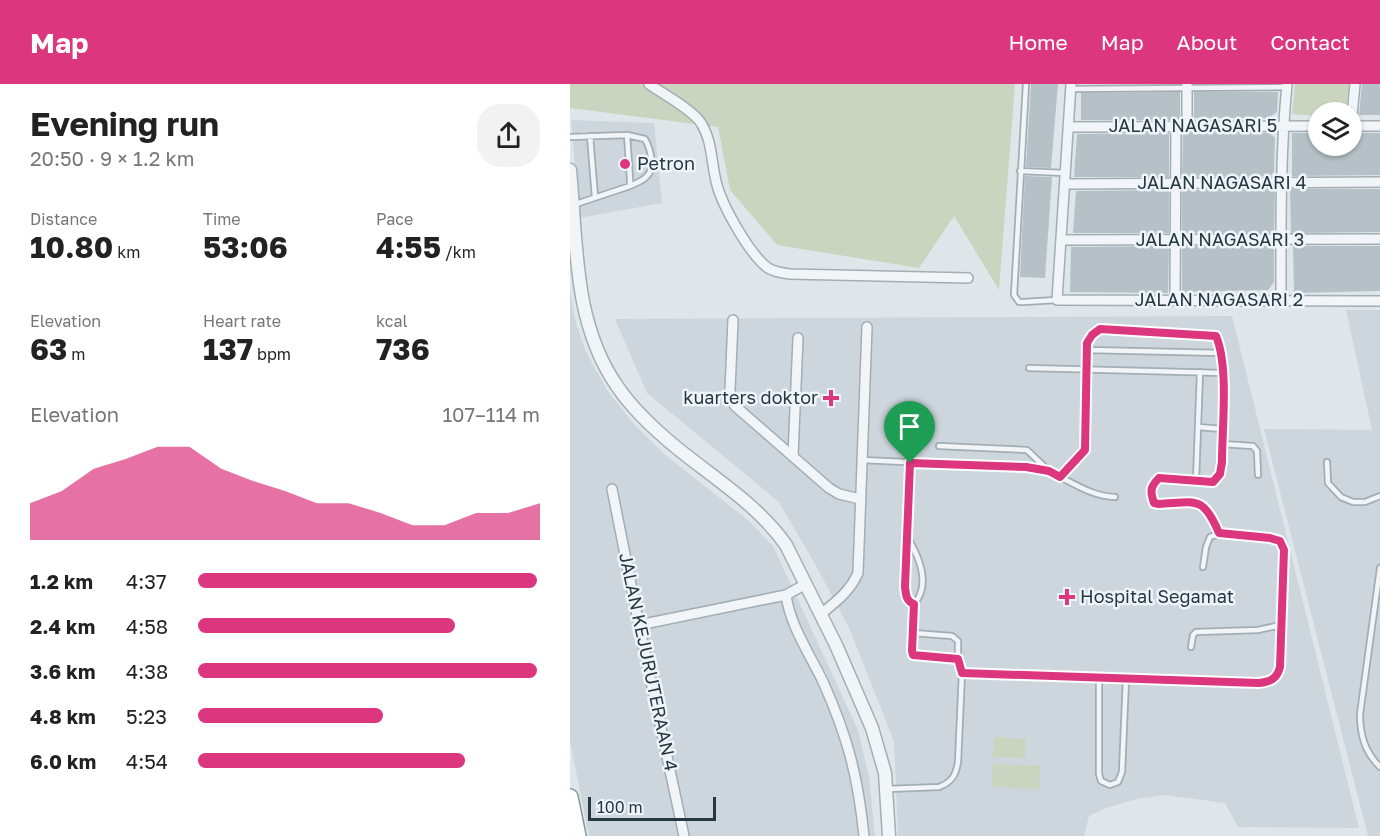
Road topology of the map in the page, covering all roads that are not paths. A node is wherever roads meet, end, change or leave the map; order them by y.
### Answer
1 (649, 84) edge
2 (1026, 84) edge
3 (1354, 84) edge
4 (1186, 85) edge
5 (1287, 85) edge
6 (1071, 86) edge
7 (1353, 102) edge
8 (1187, 126) junction
9 (1283, 126) junction
10 (1308, 126) edge
11 (1362, 126) edge
12 (1380, 126) edge
13 (1068, 127) junction
14 (1176, 127) junction
15 (627, 135) junction
16 (590, 136) junction
17 (570, 137) edge
18 (570, 170) edge
19 (1020, 171) junction
20 (1065, 173) junction
21 (1380, 182) edge
22 (1176, 183) junction
23 (1282, 183) junction
24 (1065, 184) junction
25 (630, 186) junction
26 (595, 197) junction
27 (573, 205) junction
28 (1380, 239) edge
29 (1061, 240) junction
30 (1176, 240) junction
31 (1281, 240) junction
32 (968, 278) dead end
33 (1057, 300) junction
34 (1174, 300) junction
35 (1281, 301) junction
36 (1380, 301) edge
37 (733, 320) dead end
38 (867, 327) dead end
39 (798, 338) dead end
40 (1088, 350) junction
41 (1222, 353) junction
42 (1029, 368) dead end
43 (1087, 369) junction
44 (1200, 372) junction
45 (1223, 372) junction
46 (1198, 427) junction
47 (1222, 429) junction
48 (1222, 444) junction
49 (939, 446) dead end
50 (793, 456) junction
51 (862, 460) junction
52 (1327, 462) dead end
53 (910, 463) junction
54 (1049, 471) junction
55 (1258, 475) dead end
56 (1060, 477) junction
57 (1196, 480) junction
58 (612, 489) dead end
59 (1380, 496) edge
60 (1114, 498) dead end
61 (860, 499) junction
62 (1219, 533) junction
63 (909, 540) junction
64 (1203, 567) dead end
65 (1380, 568) edge
66 (806, 584) junction
67 (786, 595) junction
68 (914, 604) junction
69 (821, 614) junction
70 (639, 625) junction
71 (1281, 625) junction
72 (913, 633) junction
73 (1191, 647) dead end
74 (958, 659) junction
75 (962, 673) junction
76 (1099, 678) junction
77 (1126, 679) junction
78 (1380, 767) edge
79 (887, 789) junction
80 (570, 797) edge
81 (578, 836) edge
82 (684, 836) edge
83 (864, 836) edge
84 (889, 836) edge

1 - 32 street
2 - 19 lane
3 - 7 street
4 - 5 lane
4 - 6 lane
4 - 8 street
5 - 9 street
6 - 13 street
8 - 9 street, JALAN NAGASARI 5
8 - 14 street, JALAN NAGASARI 5
9 - 10 street, JALAN NAGASARI 5
9 - 23 street
11 - 12 street
13 - 14 street, JALAN NAGASARI 5
13 - 20 street
14 - 22 street
15 - 16 lane
15 - 25 lane
15 - 25 lane
16 - 17 lane
16 - 26 lane
18 - 27 street
19 - 20 lane
19 - 33 lane
20 - 24 street
21 - 23 street, JALAN NAGASARI 4
22 - 23 street, JALAN NAGASARI 4
22 - 24 street, JALAN NAGASARI 4
22 - 30 street
23 - 31 street
24 - 29 street
25 - 26 lane
26 - 27 lane
27 - 66 street
28 - 31 street, JALAN NAGASARI 3
29 - 30 street, JALAN NAGASARI 3
29 - 33 street
30 - 31 street, JALAN NAGASARI 3
30 - 34 street
31 - 35 street
33 - 34 street, JALAN NAGASARI 2
34 - 35 street, JALAN NAGASARI 2
35 - 36 street, JALAN NAGASARI 2
37 - 50 street
38 - 51 street
39 - 50 street
40 - 41 lane
40 - 41 lane
40 - 43 lane
41 - 45 lane
42 - 43 lane
43 - 44 lane
43 - 56 lane
44 - 45 lane
44 - 46 lane
45 - 47 lane
46 - 47 lane
46 - 57 lane
47 - 48 lane
48 - 55 lane
48 - 57 lane
49 - 54 lane
50 - 61 street
51 - 53 lane
51 - 61 street
52 - 59 lane
53 - 54 lane
53 - 63 lane
54 - 56 lane
56 - 60 lane
57 - 62 lane
58 - 70 street, JALAN KEJURUTERAAN 4
61 - 69 street
62 - 64 lane
62 - 71 lane
63 - 68 lane
63 - 68 lane
65 - 78 lane
66 - 67 street
66 - 69 street
67 - 70 street
67 - 83 street
68 - 72 lane
69 - 79 street
70 - 82 street, JALAN KEJURUTERAAN 4
71 - 73 lane
71 - 77 lane
72 - 74 lane
72 - 74 lane
74 - 75 lane
75 - 76 lane
75 - 79 lane
76 - 77 lane
76 - 77 lane
79 - 84 street
80 - 81 highway

